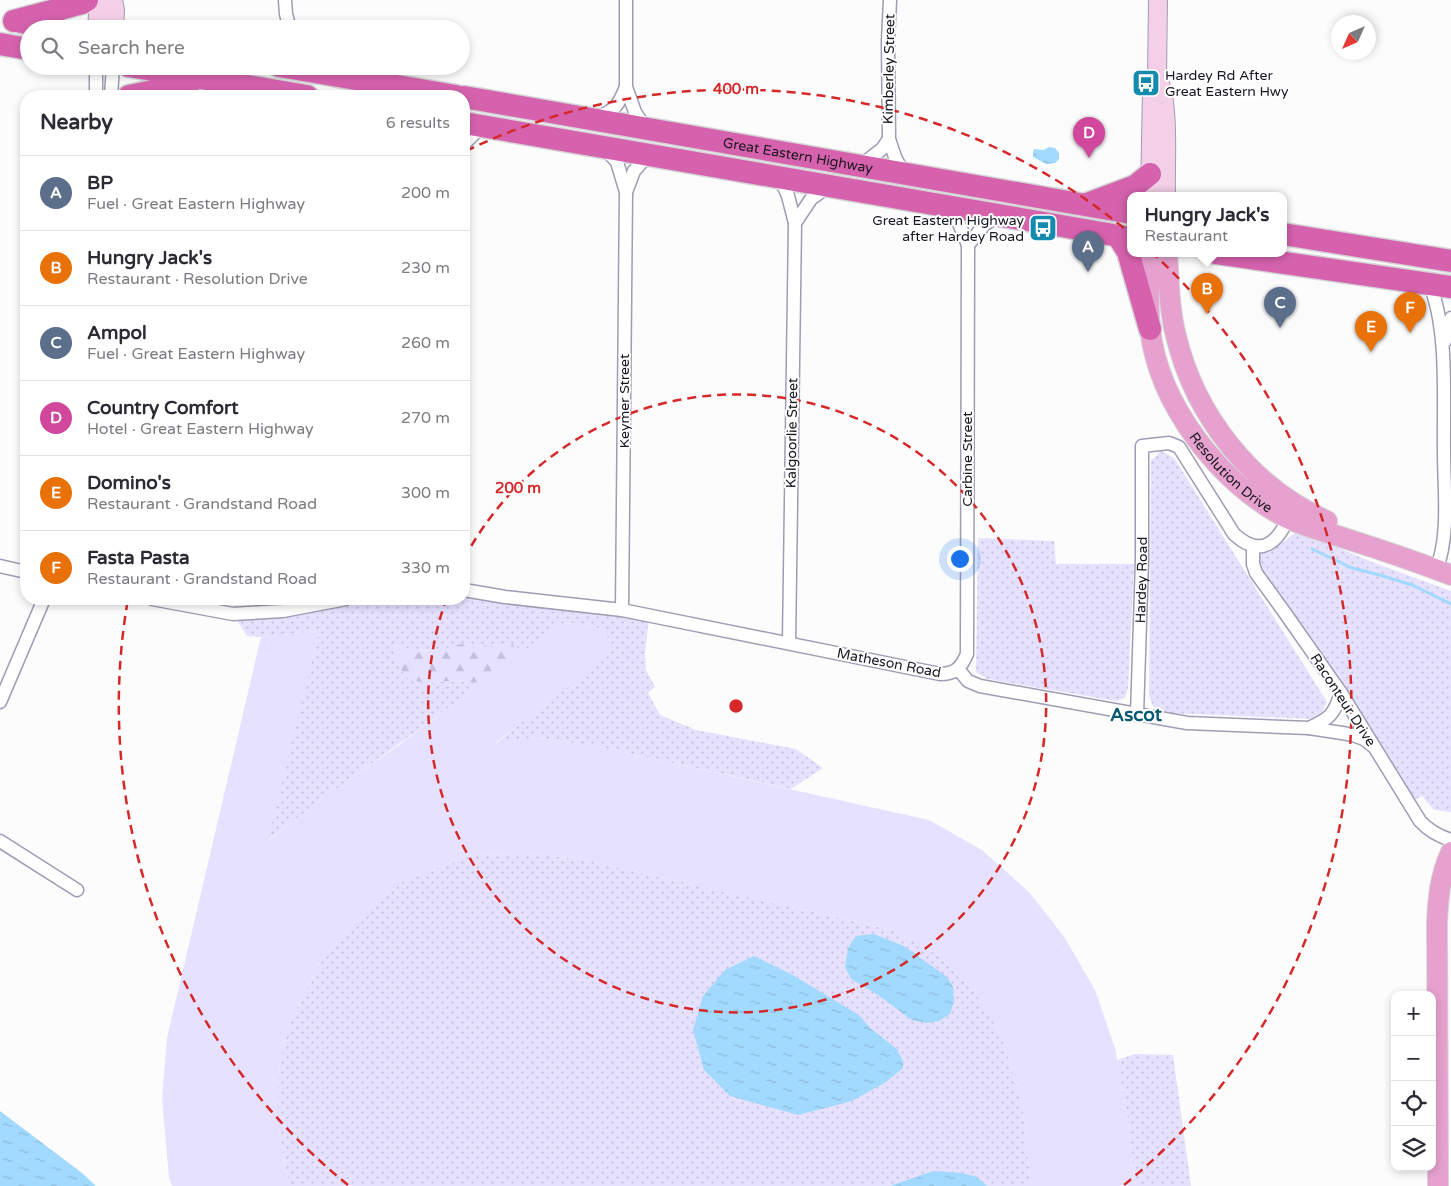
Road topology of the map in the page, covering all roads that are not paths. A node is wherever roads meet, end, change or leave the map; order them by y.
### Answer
1 (87, 0) edge
2 (99, 0) edge
3 (113, 0) edge
4 (285, 0) edge
5 (626, 0) edge
6 (890, 0) edge
7 (1158, 0) edge
8 (286, 14) junction
9 (7, 20) edge
10 (98, 20) edge
11 (114, 20) edge
12 (284, 20) edge
13 (288, 20) edge
14 (20, 22) edge
15 (0, 44) edge
16 (20, 47) edge
17 (96, 75) edge
18 (112, 75) edge
19 (181, 75) edge
20 (344, 75) edge
21 (1157, 76) junction
22 (198, 78) junction
23 (626, 87) junction
24 (96, 90) edge
25 (111, 90) edge
26 (158, 90) edge
27 (257, 90) edge
28 (424, 90) edge
29 (470, 99) edge
30 (594, 120) junction
31 (473, 125) edge
32 (646, 129) junction
33 (889, 139) junction
34 (604, 147) junction
35 (648, 155) junction
36 (859, 166) junction
37 (904, 174) junction
38 (780, 178) junction
39 (1150, 185) edge
40 (829, 186) junction
41 (626, 192) junction
42 (1166, 192) edge
43 (1086, 204) junction
44 (952, 207) junction
45 (1127, 212) edge
46 (1000, 215) junction
47 (795, 223) junction
48 (1287, 235) edge
49 (1124, 237) edge
50 (968, 246) junction
51 (1129, 257) edge
52 (1150, 257) edge
53 (1167, 257) edge
54 (1244, 257) edge
55 (1451, 261) edge
56 (1429, 283) junction
57 (1451, 287) edge
58 (1451, 318) edge
59 (1150, 329) junction
60 (1443, 348) junction
61 (1291, 511) junction
62 (1253, 546) junction
63 (0, 566) edge
64 (1444, 568) edge
65 (20, 571) edge
66 (470, 591) edge
67 (41, 605) edge
68 (185, 605) edge
69 (283, 605) edge
70 (622, 610) junction
71 (789, 643) junction
72 (958, 669) junction
73 (1341, 693) junction
74 (0, 702) edge
75 (1137, 715) junction
76 (1309, 728) junction
77 (1374, 747) junction
78 (0, 840) edge
79 (1451, 840) edge
80 (1451, 852) edge
81 (77, 890) dead end
82 (1451, 912) edge
83 (1451, 1083) edge
84 (1438, 1186) edge

1 - 9 highway
2 - 10 main road
3 - 11 main road
4 - 8 street
5 - 23 street
6 - 33 street, Kimberley Street
7 - 21 main road
8 - 12 street
8 - 13 street
9 - 14 highway
15 - 16 highway
17 - 24 street
18 - 25 street
19 - 22 highway
20 - 28 highway
21 - 39 main road
21 - 42 main road
22 - 26 highway
22 - 27 highway
23 - 30 street
23 - 32 street
29 - 30 highway, Great Eastern Highway
30 - 32 highway, Great Eastern Highway
31 - 34 highway, Great Eastern Highway
32 - 36 highway, Great Eastern Highway
33 - 36 street, Kimberley Street
33 - 37 street, Kimberley Street
34 - 35 highway, Great Eastern Highway
34 - 41 street, Keymer Street
35 - 38 highway, Great Eastern Highway
35 - 41 street, Keymer Street
36 - 37 highway, Great Eastern Highway
37 - 43 highway, Great Eastern Highway
38 - 40 highway, Great Eastern Highway
38 - 47 street, Kalgoorlie Street
39 - 43 highway
40 - 44 highway, Great Eastern Highway
40 - 47 street
41 - 70 street, Keymer Street
43 - 45 highway, Great Eastern Highway
44 - 46 highway, Great Eastern Highway
44 - 50 street, Carbine Street
46 - 49 highway, Great Eastern Highway
46 - 50 street
47 - 71 street, Kalgoorlie Street
48 - 55 highway
50 - 72 street, Carbine Street
51 - 59 highway
52 - 59 main road, Resolution Drive
53 - 61 main road, Resolution Drive
54 - 56 highway
56 - 57 highway
56 - 60 street
58 - 60 street
59 - 61 main road, Resolution Drive
60 - 64 street
61 - 62 street
61 - 64 main road, Resolution Drive
62 - 73 street, Raconteur Drive
62 - 75 street, Hardey Road
63 - 65 street
66 - 70 street, Matheson Road
67 - 74 street
68 - 69 street
70 - 71 street, Matheson Road
71 - 72 street, Matheson Road
72 - 75 street, Matheson Road
73 - 76 street
73 - 77 street, Raconteur Drive
75 - 76 street, Matheson Road
76 - 77 street, Matheson Road
77 - 79 street, Raconteur Drive
78 - 81 street
80 - 84 main road
82 - 83 main road

